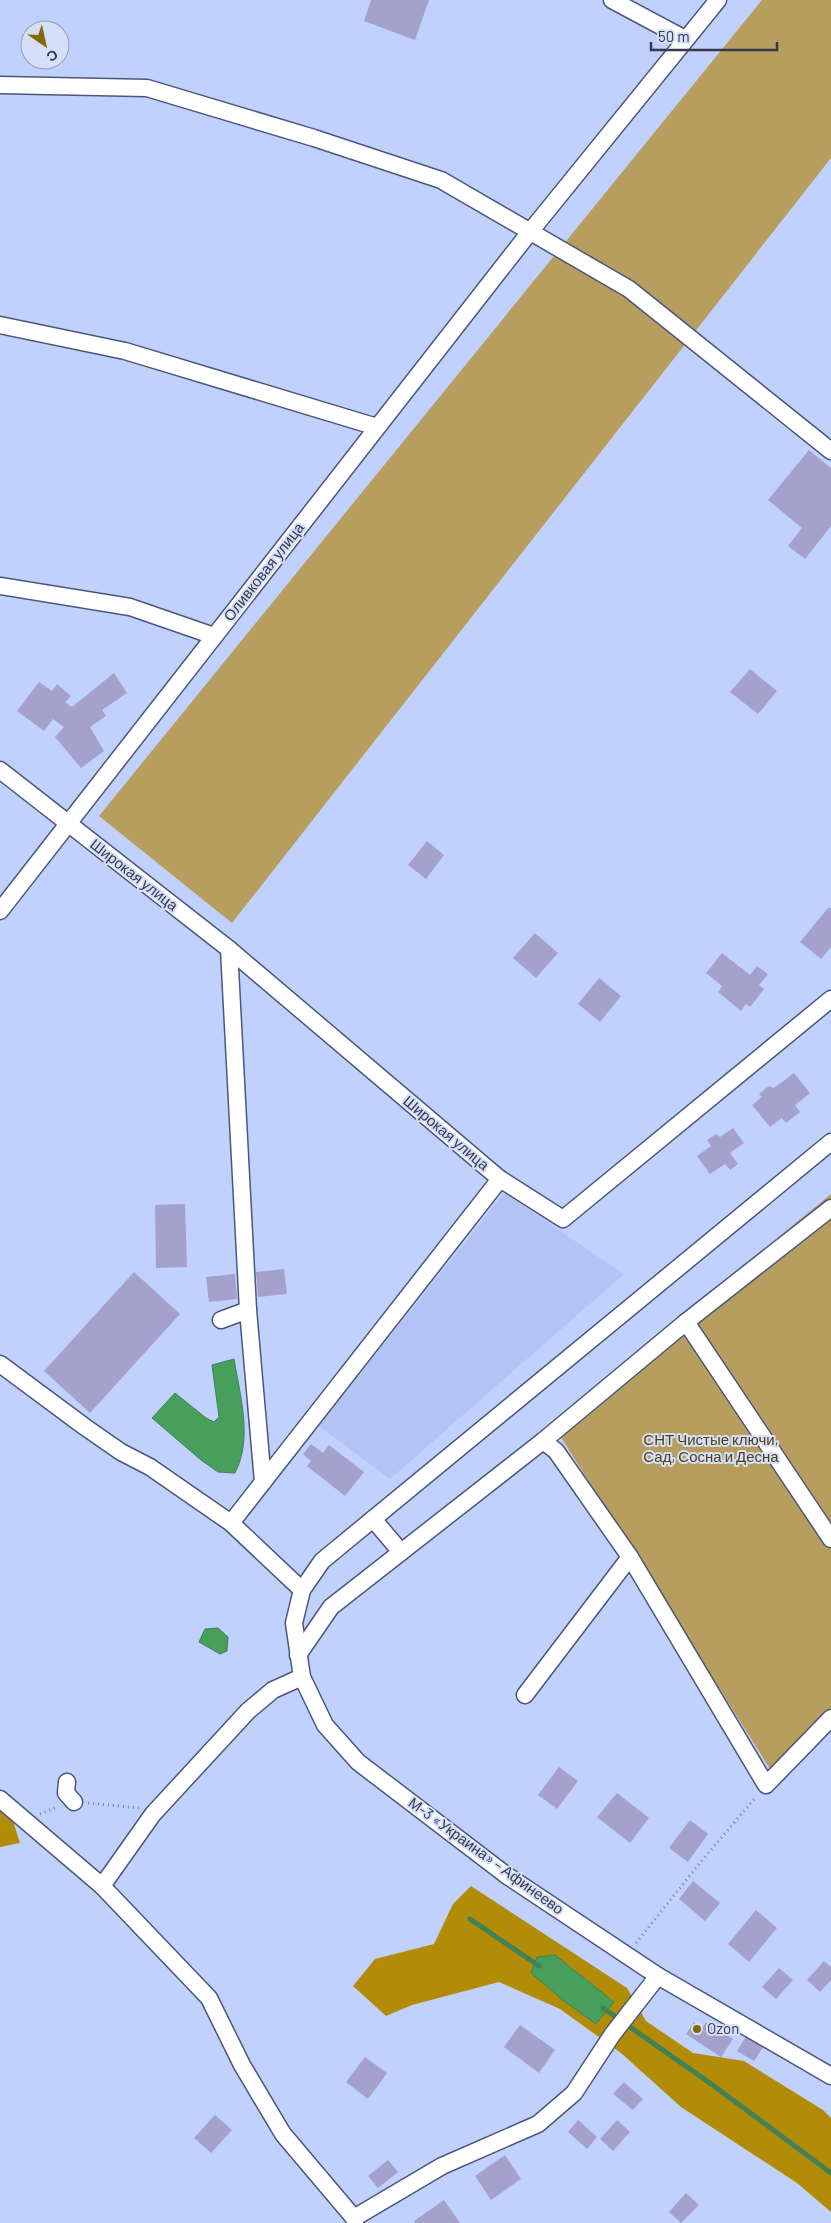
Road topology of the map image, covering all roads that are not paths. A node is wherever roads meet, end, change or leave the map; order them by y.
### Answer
1 (612, 0) edge
2 (718, 0) edge
3 (685, 39) junction
4 (0, 85) edge
5 (529, 233) junction
6 (0, 325) edge
7 (378, 427) junction
8 (831, 451) edge
9 (0, 586) edge
10 (214, 636) junction
11 (0, 770) edge
12 (68, 823) junction
13 (0, 912) edge
14 (229, 949) junction
15 (831, 999) edge
16 (831, 1142) edge
17 (500, 1179) junction
18 (830, 1213) edge
19 (248, 1310) junction
20 (221, 1320) dead end
21 (686, 1322) junction
22 (0, 1364) edge
23 (549, 1446) junction
24 (263, 1482) junction
25 (373, 1519) junction
26 (231, 1523) junction
27 (831, 1538) edge
28 (401, 1552) junction
29 (630, 1557) junction
30 (302, 1590) junction
31 (298, 1655) junction
32 (302, 1677) junction
33 (525, 1694) dead end
34 (831, 1718) edge
35 (66, 1782) dead end
36 (0, 1799) edge
37 (74, 1802) dead end
38 (102, 1886) junction
39 (658, 1976) junction
40 (831, 2076) edge
41 (354, 2221) edge

1 - 3 street
2 - 3 street, Оливковая улица
3 - 5 street, Оливковая улица
4 - 5 street
5 - 7 street, Оливковая улица
5 - 8 street
6 - 7 street
7 - 10 street, Оливковая улица
9 - 10 street
10 - 12 street, Оливковая улица
11 - 12 street, Широкая улица
12 - 13 street, Оливковая улица
12 - 14 street, Широкая улица
14 - 17 street, Широкая улица
14 - 19 street
15 - 17 street
16 - 25 street
17 - 24 street, Широкая улица
18 - 21 street
19 - 20 street
19 - 24 street
21 - 23 street
21 - 27 street
22 - 26 street
23 - 28 street
23 - 29 street
24 - 26 street, Широкая улица
25 - 28 street
25 - 30 street
26 - 30 street
28 - 31 street
29 - 33 street
29 - 34 street
30 - 31 street, М-3 «Украина» – Афинеево
31 - 32 street, М-3 «Украина» – Афинеево
32 - 38 street
32 - 39 street, М-3 «Украина» – Афинеево
35 - 37 street
36 - 38 street
38 - 41 street
39 - 40 street, М-3 «Украина» – Афинеево
39 - 41 street

